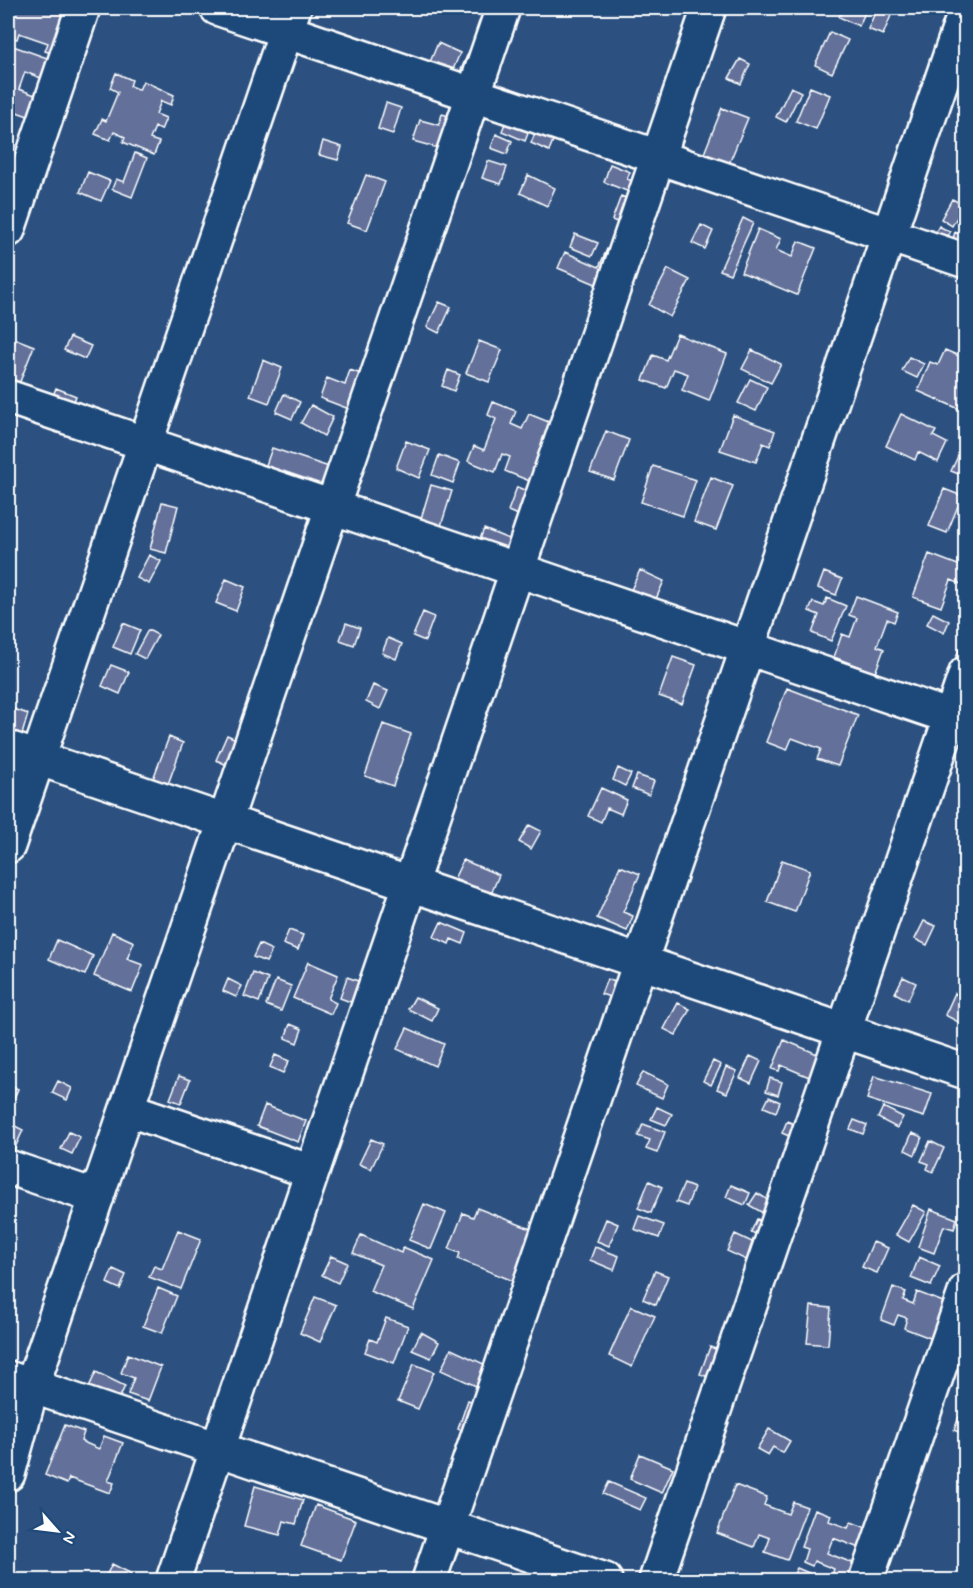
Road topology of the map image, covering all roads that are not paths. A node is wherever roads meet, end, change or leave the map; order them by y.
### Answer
1 (83, 8) edge
2 (217, 8) edge
3 (502, 8) edge
4 (709, 8) edge
5 (966, 9) edge
6 (290, 19) edge
7 (473, 94) junction
8 (658, 157) junction
9 (8, 230) edge
10 (888, 235) junction
11 (966, 261) edge
12 (8, 397) edge
13 (145, 443) junction
14 (332, 507) junction
15 (518, 570) junction
16 (747, 648) junction
17 (964, 681) edge
18 (951, 717) junction
19 (22, 753) edge
20 (225, 821) junction
21 (8, 846) edge
22 (410, 884) junction
23 (640, 962) junction
24 (843, 1031) junction
25 (966, 1072) edge
26 (127, 1109) junction
27 (8, 1167) edge
28 (312, 1172) junction
29 (96, 1197) junction
30 (966, 1290) edge
31 (20, 1382) edge
32 (218, 1449) junction
33 (8, 1474) edge
34 (447, 1527) junction
35 (173, 1581) edge
36 (429, 1581) edge
37 (605, 1581) edge
38 (656, 1581) edge
39 (866, 1581) edge

1 - 9 street
2 - 6 street
3 - 7 street
4 - 8 street
5 - 10 street
6 - 7 street
6 - 13 street
7 - 8 street
7 - 14 street
8 - 10 street
8 - 15 street
10 - 11 street
10 - 16 street
12 - 13 street
13 - 14 street
13 - 19 street
14 - 15 street
14 - 20 street
15 - 16 street
15 - 22 street
16 - 18 street
16 - 23 street
17 - 18 street
18 - 24 street
19 - 20 street
19 - 21 street
20 - 22 street
20 - 26 street
22 - 23 street
22 - 28 street
23 - 24 street
23 - 34 street
24 - 25 street
24 - 38 street
26 - 28 street
26 - 29 street
27 - 29 street
28 - 32 street
29 - 31 street
30 - 39 street
31 - 32 street
31 - 33 street
32 - 34 street
32 - 35 street
34 - 36 street
34 - 37 street

